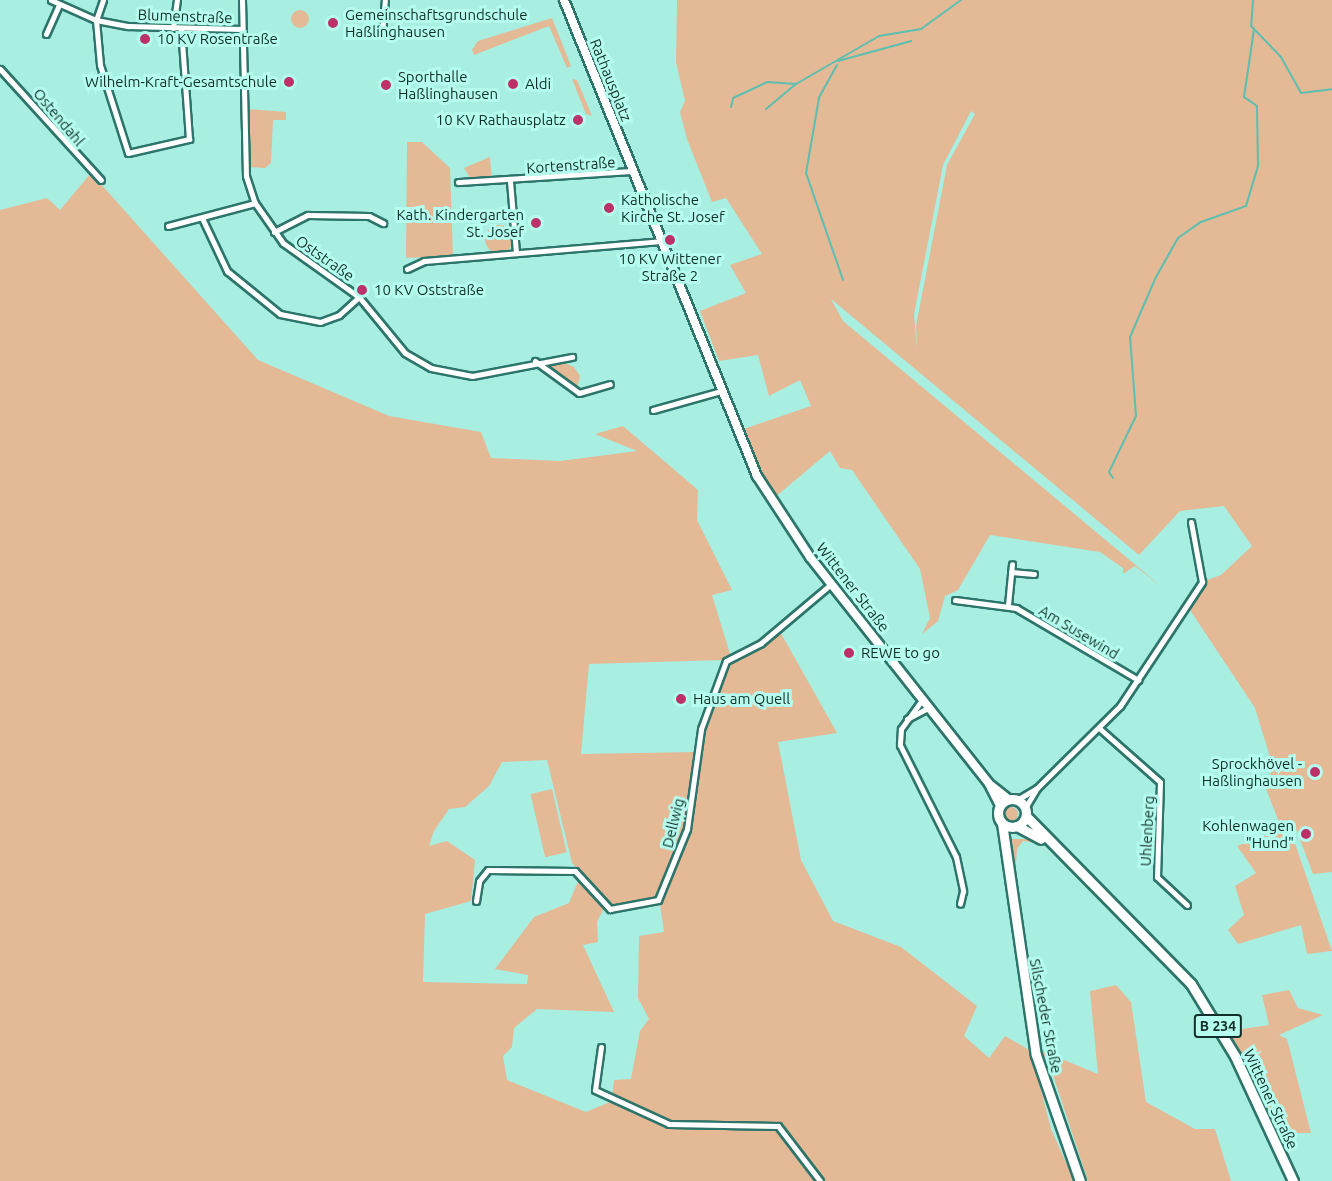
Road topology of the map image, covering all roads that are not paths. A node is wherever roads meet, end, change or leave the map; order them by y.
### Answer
1 (51, 0) edge
2 (103, 0) edge
3 (177, 0) edge
4 (242, 0) edge
5 (384, 0) edge
6 (564, 0) edge
7 (59, 5) junction
8 (96, 20) junction
9 (173, 28) junction
10 (181, 28) junction
11 (241, 29) junction
12 (382, 33) dead end
13 (46, 34) dead end
14 (0, 69) edge
15 (633, 171) junction
16 (100, 180) dead end
17 (510, 181) junction
18 (458, 182) dead end
19 (255, 202) junction
20 (201, 218) junction
21 (383, 223) dead end
22 (168, 225) dead end
23 (274, 232) junction
24 (661, 241) junction
25 (516, 253) junction
26 (407, 269) dead end
27 (359, 297) junction
28 (572, 357) dead end
29 (535, 362) junction
30 (610, 384) dead end
31 (720, 391) junction
32 (653, 410) dead end
33 (1191, 522) dead end
34 (1012, 564) dead end
35 (1011, 572) junction
36 (1034, 573) dead end
37 (831, 584) junction
38 (955, 600) dead end
39 (1008, 605) junction
40 (1138, 680) junction
41 (922, 700) junction
42 (928, 708) junction
43 (907, 719) junction
44 (1099, 728) junction
45 (989, 784) junction
46 (1037, 788) junction
47 (1013, 800) junction
48 (1000, 806) junction
49 (1026, 812) junction
50 (1002, 823) junction
51 (1016, 827) junction
52 (1051, 845) junction
53 (1006, 852) junction
54 (476, 901) dead end
55 (960, 904) dead end
56 (1187, 904) dead end
57 (601, 1047) dead end
58 (820, 1181) edge
59 (1080, 1181) edge
60 (1293, 1181) edge

1 - 7 street, Blumenstraße
2 - 8 street
3 - 9 street
4 - 11 street, Oststraße
5 - 12 street
6 - 15 main road, Rathausplatz
7 - 8 street, Blumenstraße
7 - 13 street
8 - 9 street, Blumenstraße
8 - 10 street
9 - 10 street, Blumenstraße
10 - 11 street, Blumenstraße
11 - 19 street, Oststraße
14 - 16 street, Ostendahl
15 - 17 street, Kortenstraße
15 - 24 main road, Wittener Straße
17 - 18 street, Kortenstraße
17 - 25 street, Kortenstraße
19 - 20 street
19 - 23 street, Oststraße
20 - 22 street
20 - 27 street
21 - 23 street
23 - 27 street, Oststraße
24 - 25 street
24 - 31 main road, Wittener Straße
25 - 26 street
27 - 29 street, Oststraße
28 - 29 street, Oststraße
29 - 30 street
31 - 32 street
31 - 37 main road, Wittener Straße
33 - 40 street
34 - 35 street
35 - 36 street
35 - 39 street
37 - 41 main road, Wittener Straße
37 - 54 street, Dellwig
38 - 39 street, Am Susewind
39 - 40 street, Am Susewind
40 - 44 street
41 - 42 main road, Wittener Straße
41 - 43 street
42 - 43 street
42 - 45 main road, Wittener Straße
43 - 55 street
44 - 46 street
44 - 56 street, Uhlenberg
45 - 47 main road, Wittener Straße
45 - 48 main road, Wittener Straße
46 - 47 street
46 - 49 street
47 - 48 main road
47 - 49 main road
48 - 50 main road
49 - 51 main road
49 - 52 main road, Wittener Straße / B 234
50 - 51 main road
50 - 53 main road, Silscheder Straße
51 - 52 main road, Wittener Straße / B 234
51 - 53 main road, Silscheder Straße
52 - 60 main road, Wittener Straße / B 234
53 - 59 main road, Silscheder Straße
57 - 58 street

